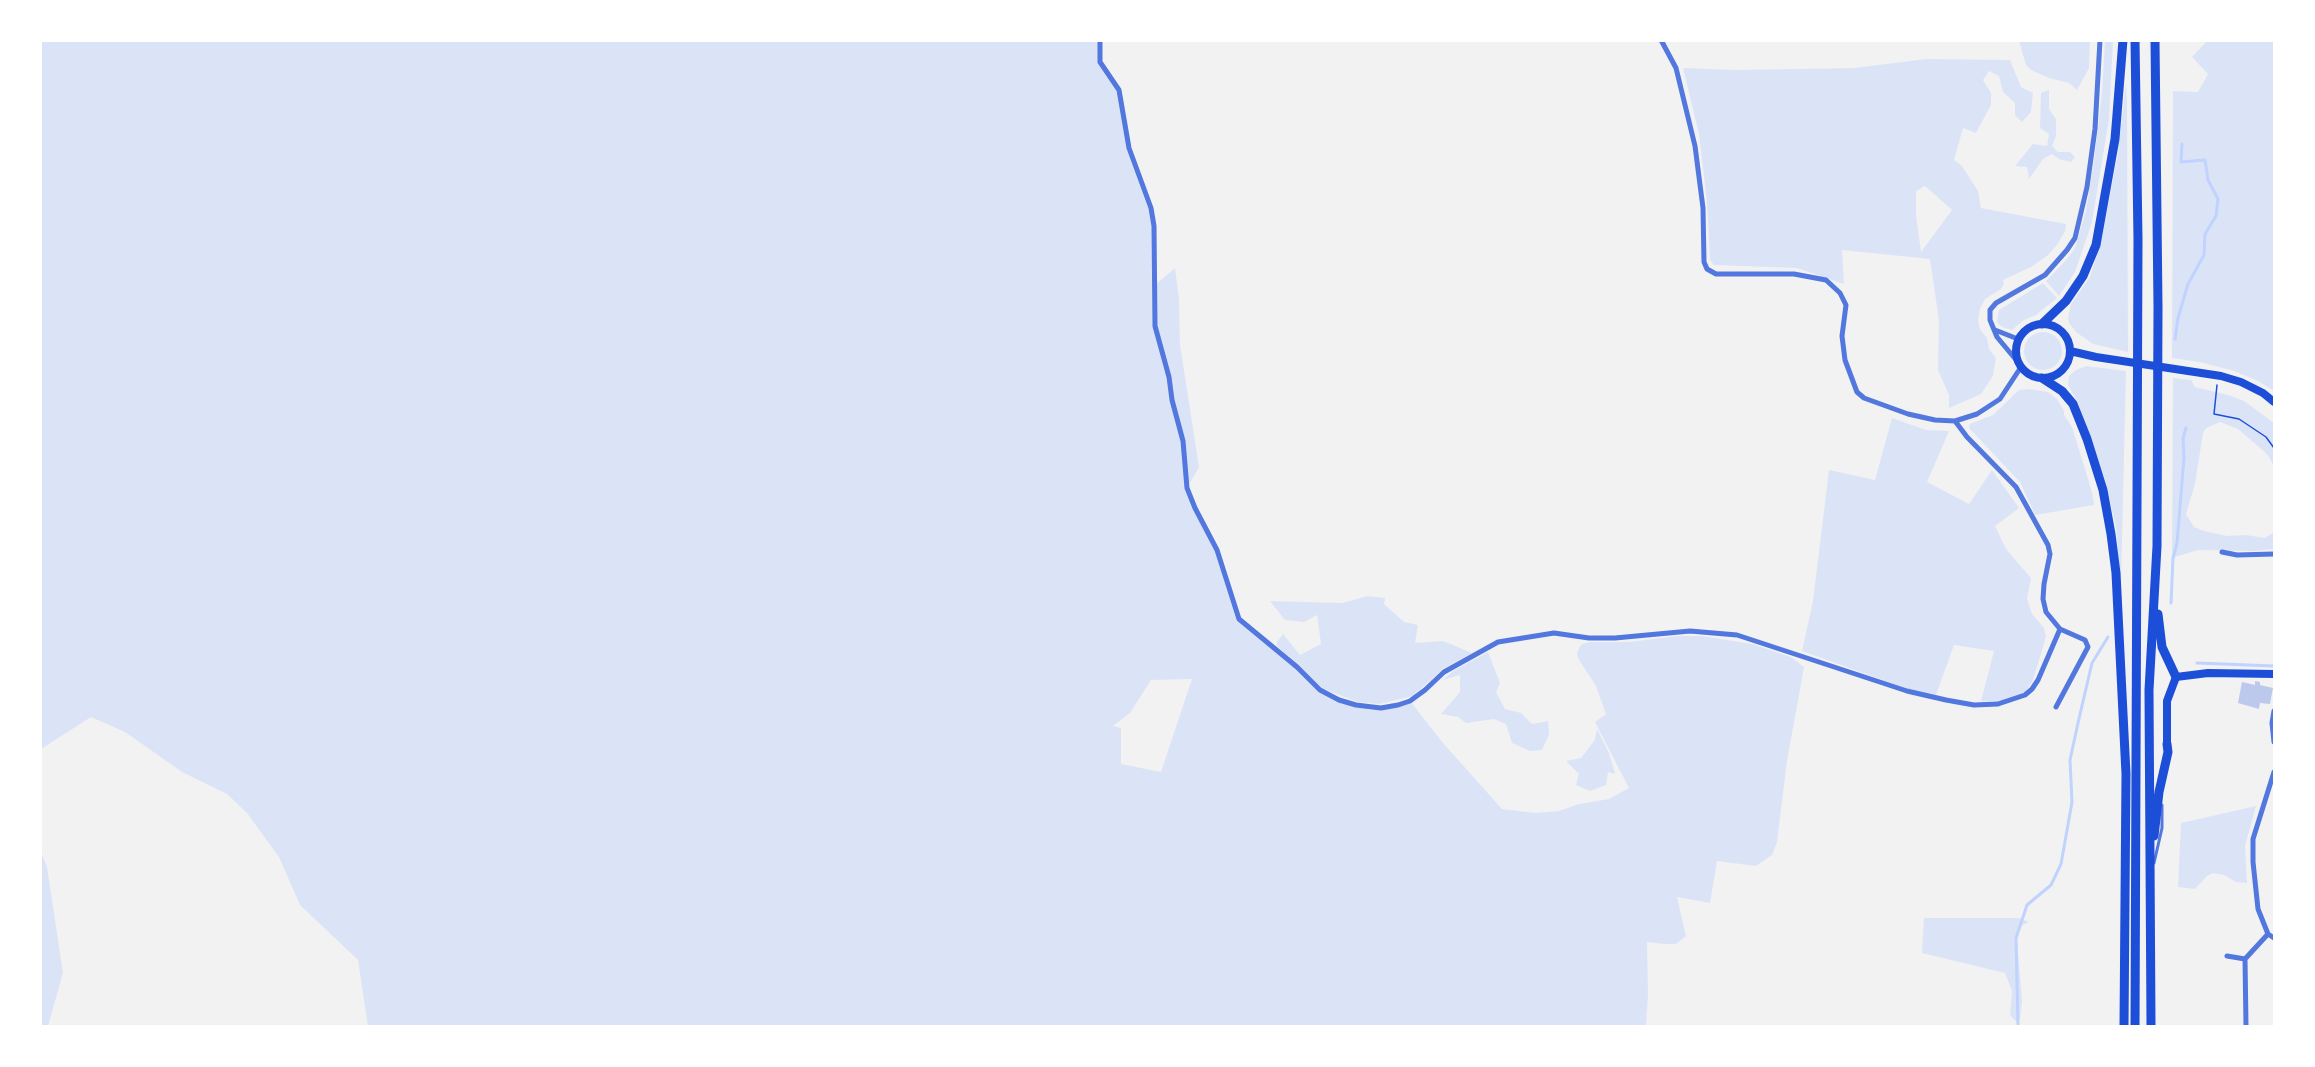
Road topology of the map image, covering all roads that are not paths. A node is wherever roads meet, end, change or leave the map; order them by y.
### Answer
1 (1100, 40) edge
2 (1661, 40) edge
3 (2100, 40) edge
4 (2123, 40) edge
5 (2135, 40) edge
6 (2155, 40) edge
7 (2042, 324) junction
8 (1995, 330) junction
9 (2018, 339) junction
10 (2070, 351) junction
11 (2019, 364) junction
12 (2042, 378) junction
13 (2274, 402) edge
14 (1955, 421) junction
15 (2157, 546) junction
16 (2222, 552) dead end
17 (2274, 554) edge
18 (2060, 629) junction
19 (2274, 674) edge
20 (2176, 677) junction
21 (2056, 707) dead end
22 (2274, 711) edge
23 (2274, 742) edge
24 (2167, 744) joint
25 (2274, 772) edge
26 (2164, 773) junction
27 (2149, 865) junction
28 (2149, 886) junction
29 (2268, 934) junction
30 (2274, 938) edge
31 (2227, 956) dead end
32 (2245, 959) junction
33 (2124, 1026) edge
34 (2135, 1026) edge
35 (2151, 1026) edge
36 (2246, 1026) edge

1 - 18 street
2 - 14 street
3 - 8 street
4 - 7 highway
5 - 34 highway
6 - 15 highway
7 - 9 main road
7 - 10 main road
8 - 9 street
8 - 11 street
9 - 11 main road
10 - 12 main road
10 - 13 main road
11 - 12 main road
11 - 14 street
12 - 33 highway
14 - 18 street
15 - 20 highway
15 - 27 highway
16 - 17 street
18 - 21 street
19 - 20 main road
20 - 24 main road
22 - 23 street
24 - 26 highway
25 - 29 street
26 - 27 highway
26 - 28 lane
27 - 28 highway
28 - 35 highway
29 - 30 street
29 - 32 street
31 - 32 street
32 - 36 street

